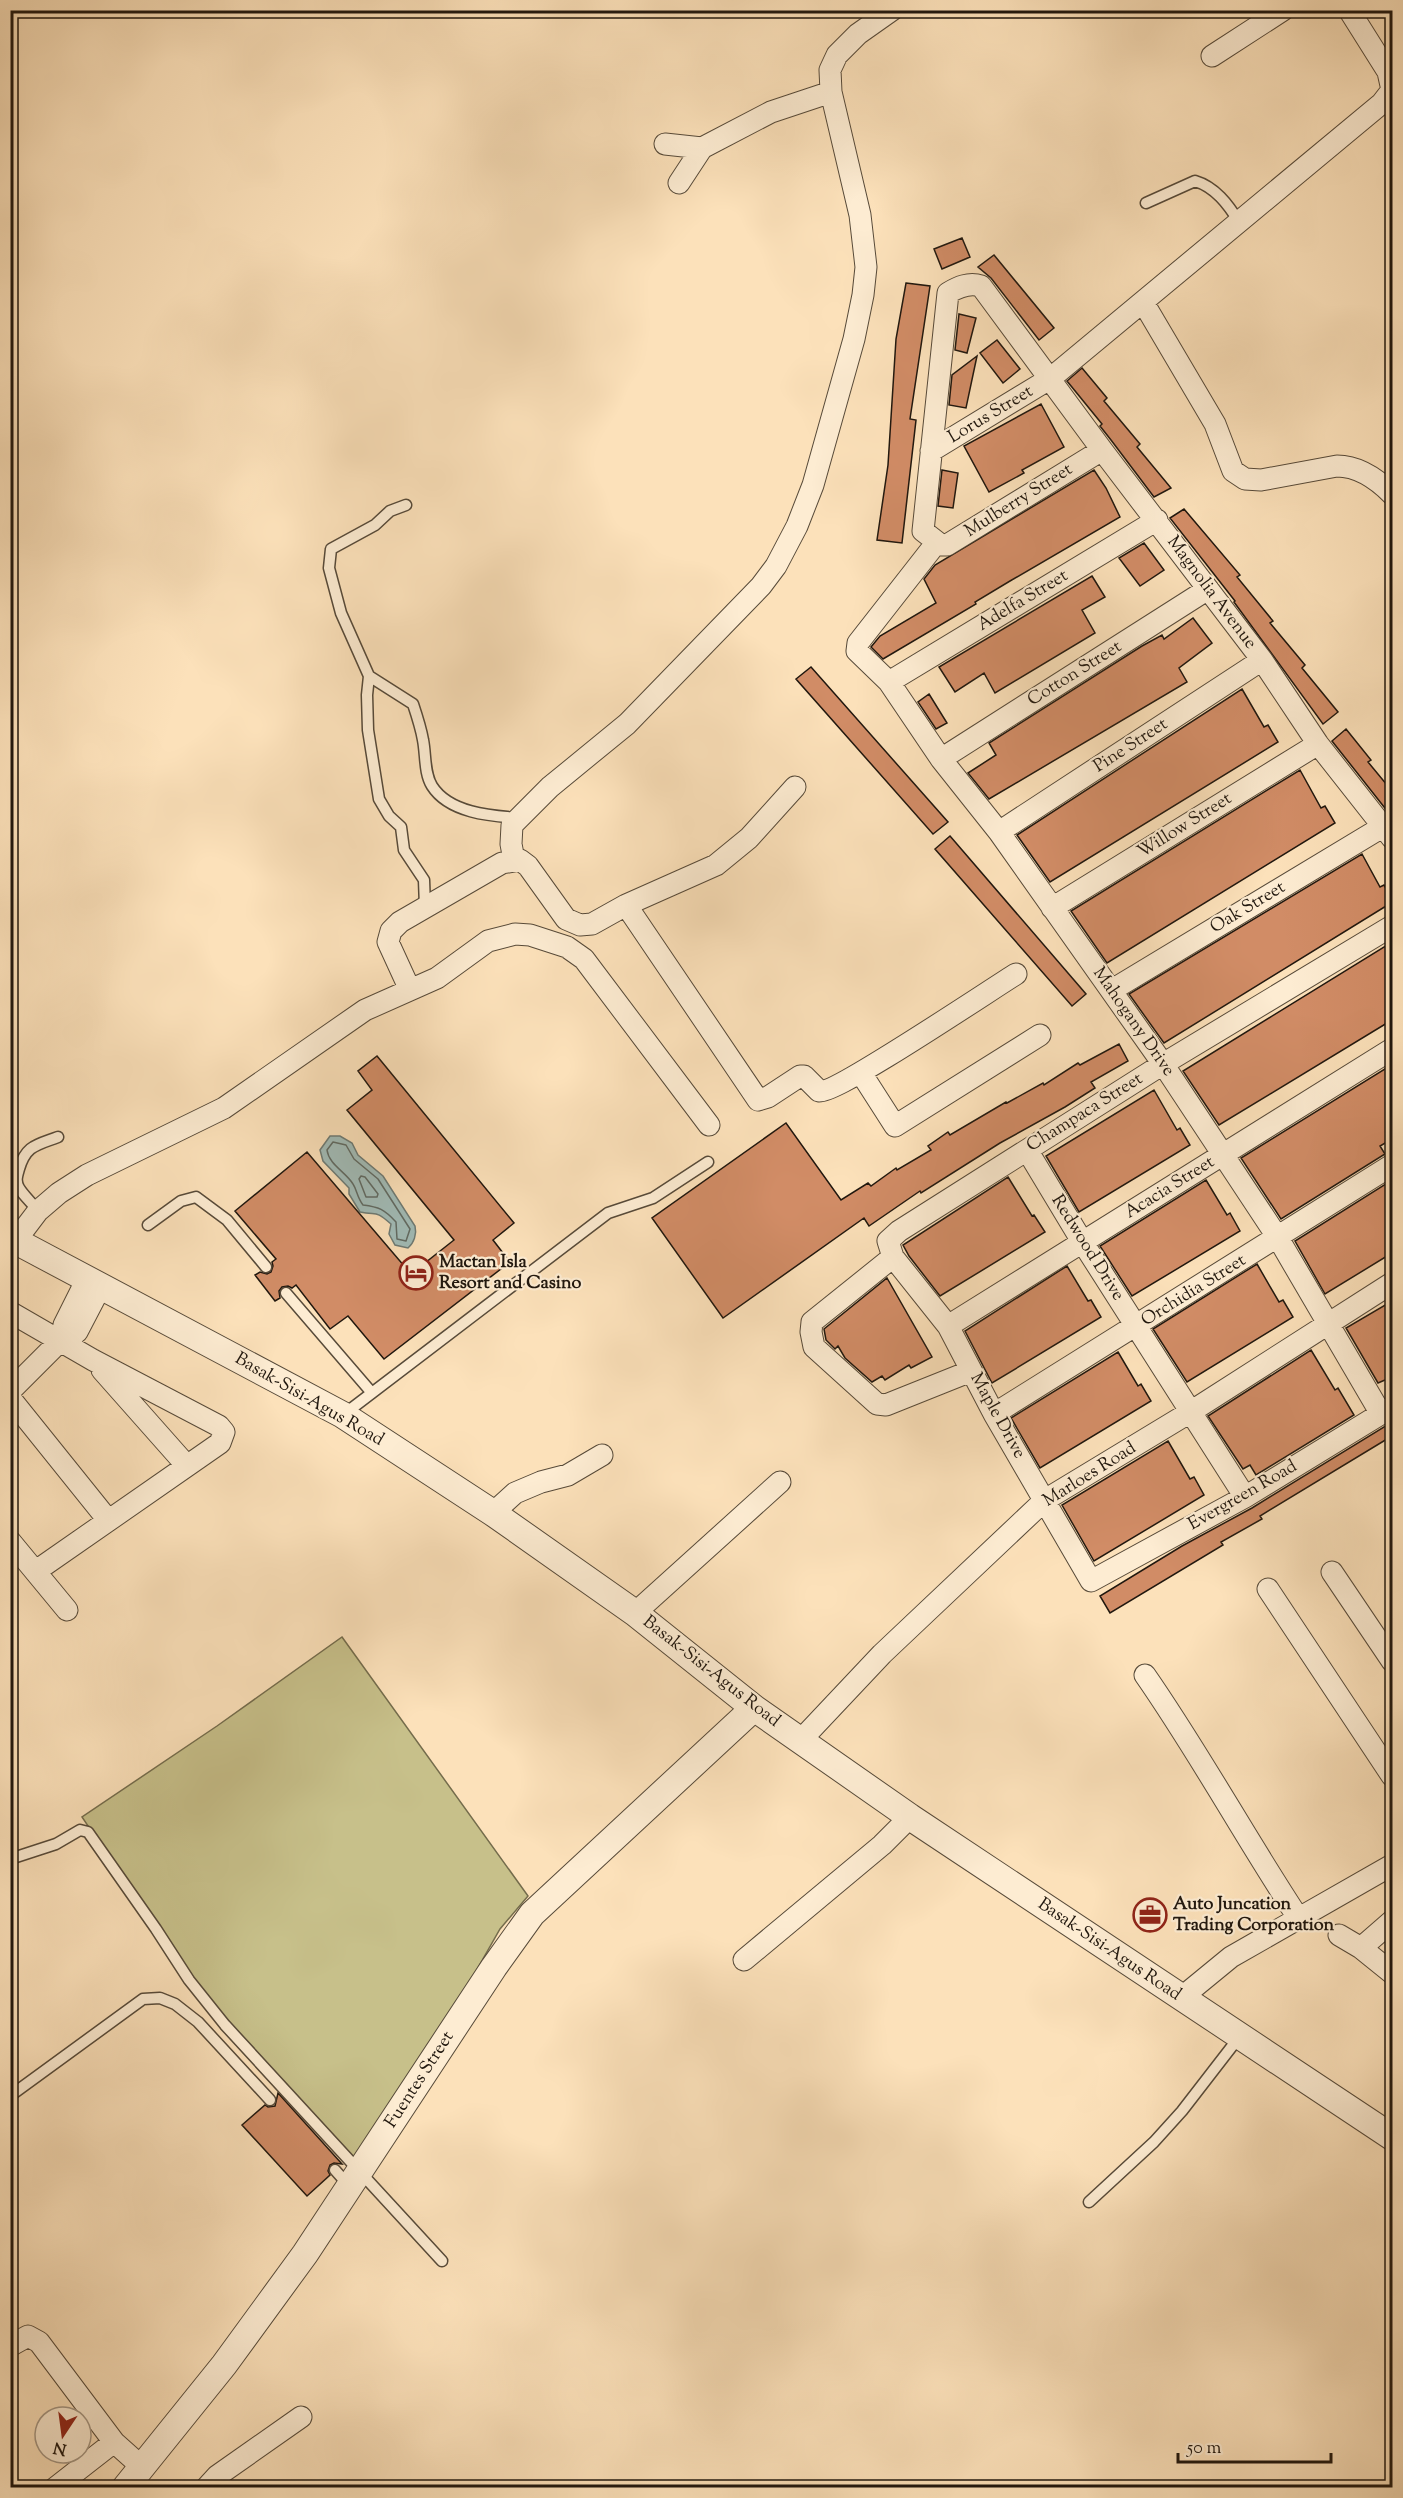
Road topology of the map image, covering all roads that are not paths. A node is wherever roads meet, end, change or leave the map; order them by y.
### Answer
1 (892, 10) edge
2 (1283, 10) edge
3 (1349, 10) edge
4 (1212, 56) dead end
5 (1392, 90) edge
6 (831, 92) junction
7 (665, 144) dead end
8 (702, 148) junction
9 (679, 183) dead end
10 (1146, 203) dead end
11 (1239, 222) junction
12 (1143, 302) junction
13 (1051, 378) junction
14 (1102, 450) junction
15 (931, 451) junction
16 (1392, 494) edge
17 (406, 505) dead end
18 (1157, 520) junction
19 (937, 542) junction
20 (1208, 589) junction
21 (1262, 660) junction
22 (369, 676) junction
23 (889, 682) junction
24 (1318, 744) junction
25 (941, 759) junction
26 (795, 788) dead end
27 (519, 818) junction
28 (999, 832) junction
29 (1388, 832) edge
30 (514, 860) junction
31 (626, 906) junction
32 (425, 908) junction
33 (1052, 908) junction
34 (1392, 926) edge
35 (1016, 974) dead end
36 (410, 990) junction
37 (1112, 990) junction
38 (1040, 1035) dead end
39 (1392, 1049) edge
40 (1162, 1064) junction
41 (861, 1073) junction
42 (709, 1125) dead end
43 (58, 1137) dead end
44 (1027, 1150) junction
45 (1224, 1154) junction
46 (708, 1162) dead end
47 (1392, 1166) edge
48 (38, 1211) junction
49 (148, 1225) dead end
50 (1278, 1238) junction
51 (13, 1239) edge
52 (1083, 1243) junction
53 (893, 1257) junction
54 (266, 1267) dead end
55 (94, 1282) junction
56 (1392, 1283) edge
57 (286, 1293) dead end
58 (10, 1312) edge
59 (1330, 1324) junction
60 (948, 1326) junction
61 (1137, 1326) junction
62 (61, 1340) junction
63 (93, 1360) junction
64 (971, 1371) junction
65 (10, 1391) edge
66 (372, 1393) junction
67 (10, 1398) edge
68 (1192, 1411) junction
69 (1387, 1411) edge
70 (994, 1414) junction
71 (343, 1415) junction
72 (602, 1455) dead end
73 (187, 1466) junction
74 (780, 1482) dead end
75 (1245, 1497) junction
76 (1046, 1500) junction
77 (493, 1513) junction
78 (108, 1520) junction
79 (10, 1541) edge
80 (36, 1571) junction
81 (1332, 1572) dead end
82 (1091, 1581) joint
83 (1268, 1589) dead end
84 (67, 1610) dead end
85 (635, 1613) junction
86 (1392, 1662) edge
87 (1144, 1675) dead end
88 (754, 1707) junction
89 (800, 1741) junction
90 (1392, 1776) edge
91 (910, 1817) junction
92 (10, 1859) edge
93 (1392, 1865) edge
94 (1299, 1919) junction
95 (1392, 1922) edge
96 (1339, 1935) dead end
97 (1361, 1947) junction
98 (744, 1960) dead end
99 (1392, 1973) edge
100 (1181, 1998) junction
101 (1240, 2036) junction
102 (10, 2096) edge
103 (270, 2100) dead end
104 (1389, 2130) edge
105 (348, 2176) junction
106 (1089, 2202) dead end
107 (442, 2261) dead end
108 (10, 2346) edge
109 (301, 2417) dead end
110 (114, 2442) junction
111 (142, 2467) junction
112 (54, 2487) edge
113 (125, 2487) edge
114 (206, 2487) edge

1 - 6 street
2 - 4 street
3 - 5 street
5 - 11 street
6 - 8 street
6 - 27 street
7 - 8 street
8 - 9 street
10 - 11 lane
11 - 12 street
12 - 13 street
12 - 16 street
13 - 14 street, Magnolia Avenue
13 - 15 street, Lorus Street
13 - 15 street, Magnolia Avenue
14 - 18 street, Magnolia Avenue
14 - 19 street, Mulberry Street
15 - 19 street
17 - 22 lane
18 - 20 street, Magnolia Avenue
18 - 23 street, Adelfa Street
19 - 23 street, Mahogany Drive
20 - 21 street, Magnolia Avenue
20 - 25 street, Cotton Street
21 - 24 street, Magnolia Avenue
21 - 28 street, Pine Street
22 - 27 lane
22 - 32 lane
23 - 25 street, Mahogany Drive
24 - 29 street, Magnolia Avenue
24 - 33 street, Willow Street
25 - 28 street, Mahogany Drive
26 - 31 street
27 - 30 street
28 - 33 street, Mahogany Drive
29 - 37 street, Oak Street
30 - 31 street
30 - 32 street
31 - 41 street
32 - 36 street
33 - 37 street, Mahogany Drive
34 - 40 street, Champaca Street
35 - 41 street
36 - 42 street
36 - 48 street
37 - 40 street, Mahogany Drive
38 - 41 street
39 - 45 street, Acacia Street
40 - 44 street, Champaca Street
40 - 45 street, Mahogany Drive
43 - 48 lane
44 - 52 street, Redwood Drive
44 - 53 street, Champaca Street
45 - 50 street, Mahogany Drive
45 - 52 street, Acacia Street
46 - 66 lane
47 - 50 street, Orchidia Street
48 - 51 street
49 - 54 lane
50 - 59 street, Mahogany Drive
50 - 61 street, Orchidia Street
51 - 55 street, Basak-Sisi-Agus Road
52 - 60 street, Acacia Street
52 - 61 street, Redwood Drive
53 - 60 street, Maple Drive
53 - 64 street
55 - 62 street
55 - 71 street, Basak-Sisi-Agus Road
56 - 59 street, Marloes Road
57 - 66 lane
58 - 62 street
59 - 68 street, Marloes Road
59 - 69 street, Mahogany Drive
60 - 64 street, Maple Drive
61 - 68 street, Redwood Drive
61 - 70 street, Orchidia Street
62 - 63 street
62 - 65 street
63 - 73 street
63 - 73 street
64 - 70 street, Maple Drive
66 - 71 lane
67 - 78 street
68 - 75 street, Redwood Drive
68 - 76 street, Marloes Road
69 - 75 street, Evergreen Road
70 - 76 street, Maple Drive
71 - 77 street, Basak-Sisi-Agus Road
72 - 77 street
73 - 78 street
74 - 85 street
75 - 82 street, Evergreen Road
76 - 82 street, Maple Drive
76 - 89 street, Marloes Road
77 - 85 street, Basak-Sisi-Agus Road
78 - 80 street
79 - 80 street
80 - 84 street
81 - 86 street
83 - 90 street
85 - 88 street, Basak-Sisi-Agus Road
87 - 94 street
88 - 89 street, Basak-Sisi-Agus Road
88 - 105 street, Fuentes Street
89 - 91 street, Basak-Sisi-Agus Road
91 - 98 street
91 - 100 street, Basak-Sisi-Agus Road
92 - 105 lane
93 - 94 street
94 - 100 street
95 - 97 street
96 - 97 street
97 - 99 street
100 - 101 street, Basak-Sisi-Agus Road
101 - 104 street, Basak-Sisi-Agus Road
101 - 106 lane
102 - 103 lane
105 - 107 lane
105 - 111 street, Fuentes Street
108 - 110 street
109 - 114 street
110 - 111 street
110 - 112 street
111 - 113 street, Fuentes Street

